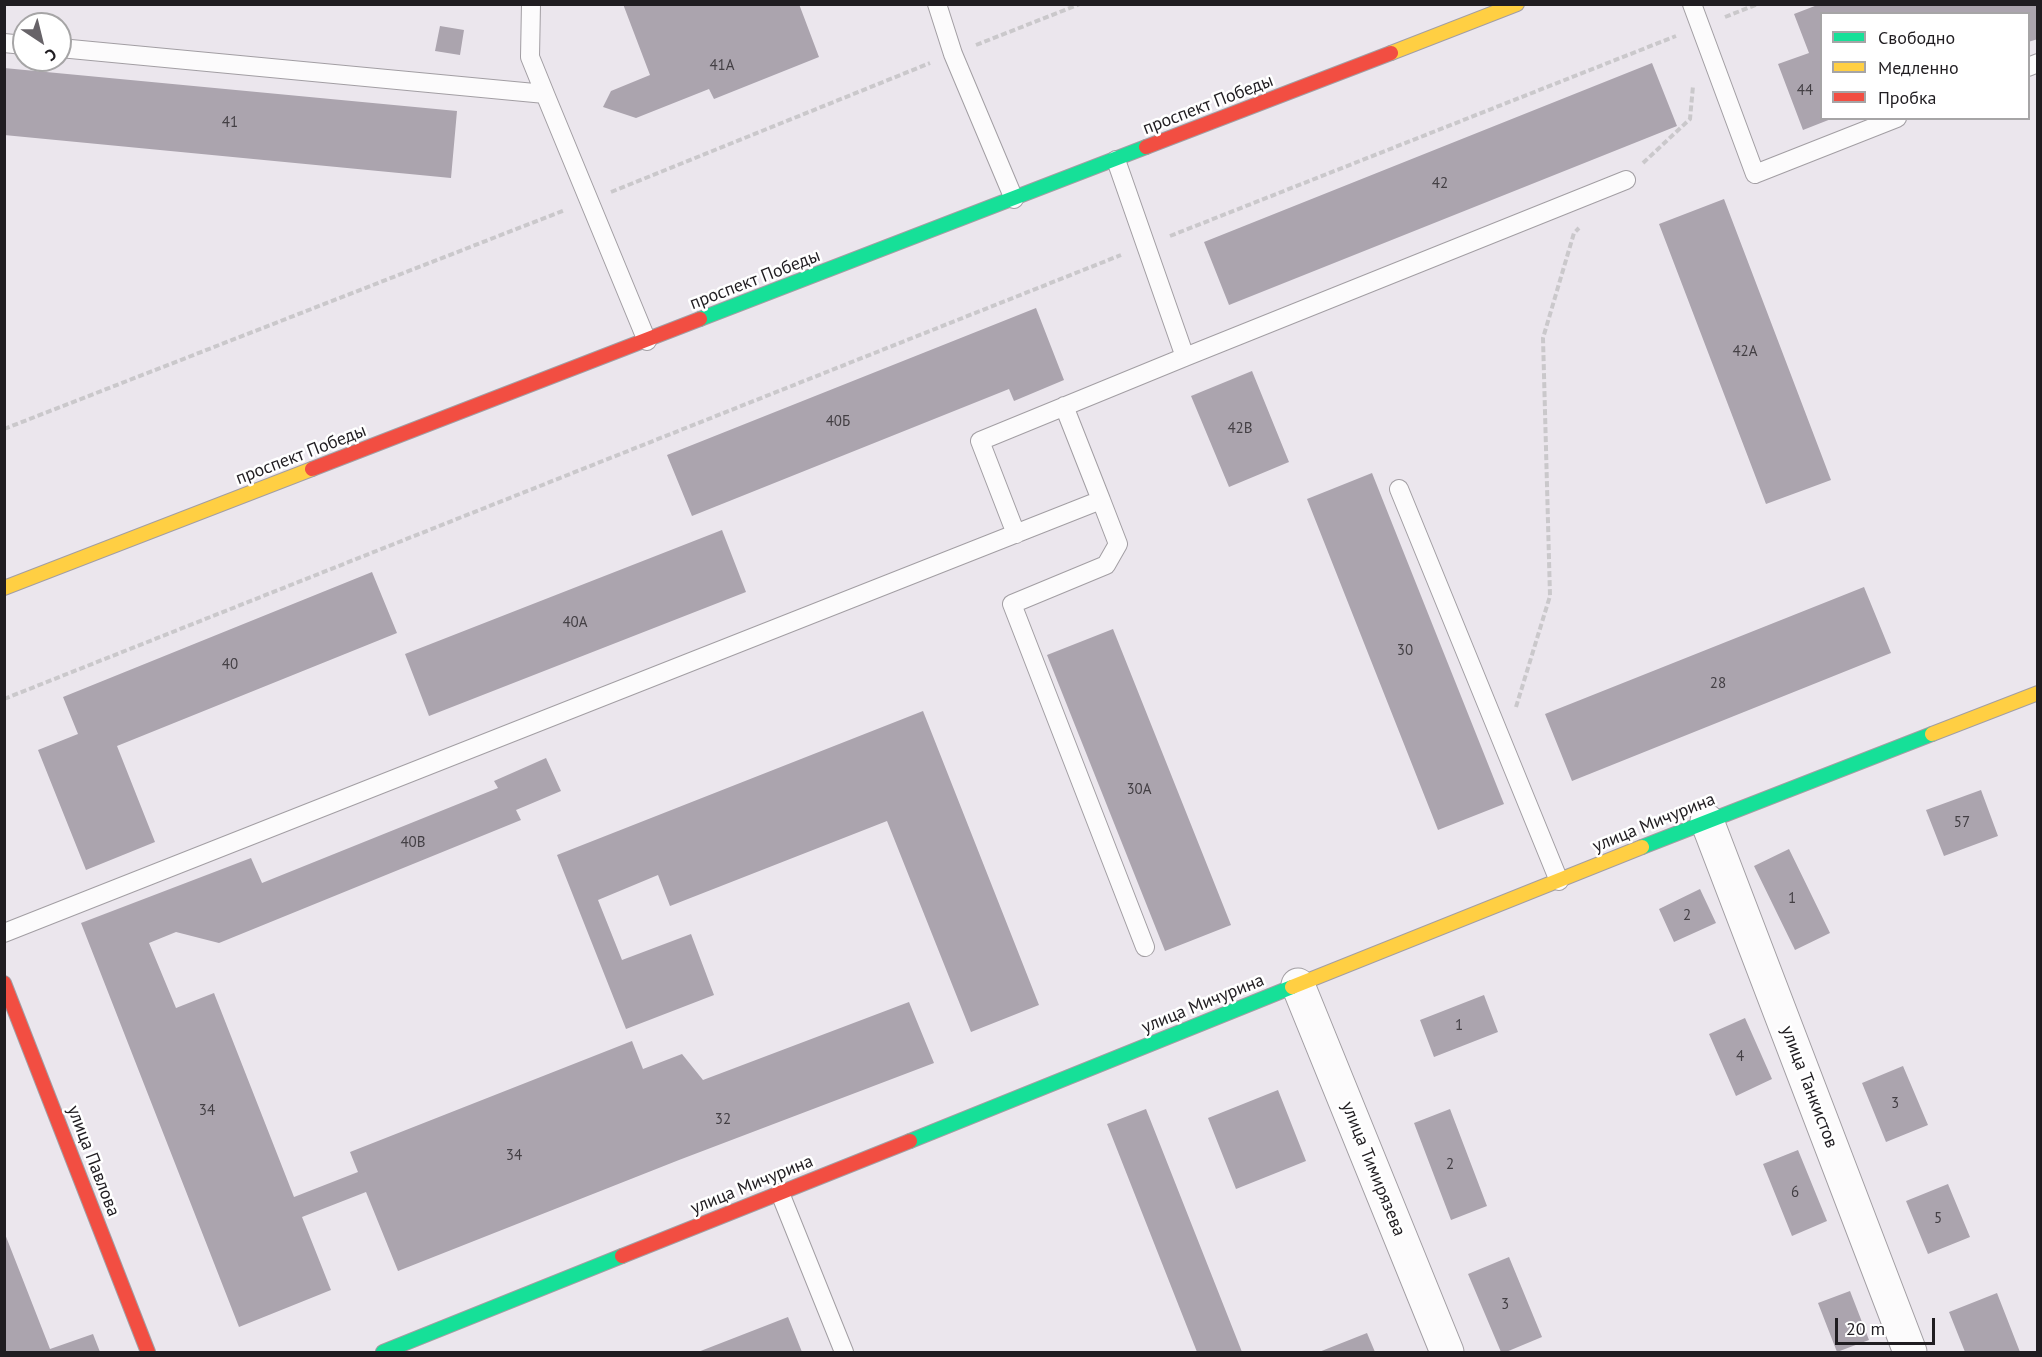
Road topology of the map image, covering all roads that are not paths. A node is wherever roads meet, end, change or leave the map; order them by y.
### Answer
1 (531, 4) edge
2 (937, 4) edge
3 (1517, 4) edge
4 (1692, 4) edge
5 (72, 49) edge
6 (545, 94) junction
7 (1892, 120) edge
8 (1116, 160) junction
9 (1626, 180) dead end
10 (1014, 199) junction
11 (647, 341) junction
12 (1185, 357) junction
13 (1064, 406) junction
14 (1399, 489) dead end
15 (1101, 500) junction
16 (1016, 534) junction
17 (4, 588) edge
18 (2037, 693) edge
19 (1707, 821) junction
20 (1559, 881) junction
21 (4, 933) edge
22 (1145, 947) dead end
23 (4, 983) edge
24 (1298, 985) junction
25 (780, 1193) junction
26 (148, 1353) edge
27 (384, 1353) edge
28 (844, 1353) edge
29 (1447, 1353) edge
30 (1910, 1353) edge

1 - 6 lane
2 - 10 lane
3 - 8 street, проспект Победы
4 - 7 lane
5 - 6 lane
6 - 11 lane
8 - 10 street, проспект Победы
8 - 12 lane
9 - 12 lane
10 - 11 street, проспект Победы
11 - 17 street, проспект Победы
12 - 13 lane
13 - 15 lane
13 - 16 lane
14 - 20 lane
15 - 16 lane
15 - 22 lane
16 - 21 lane
18 - 19 street, улица Мичурина
19 - 20 street, улица Мичурина
19 - 30 street, улица Танкистов
20 - 24 street, улица Мичурина
23 - 26 street, улица Павлова
24 - 25 street, улица Мичурина
24 - 29 street, улица Тимирязева
25 - 27 street, улица Мичурина
25 - 28 lane

